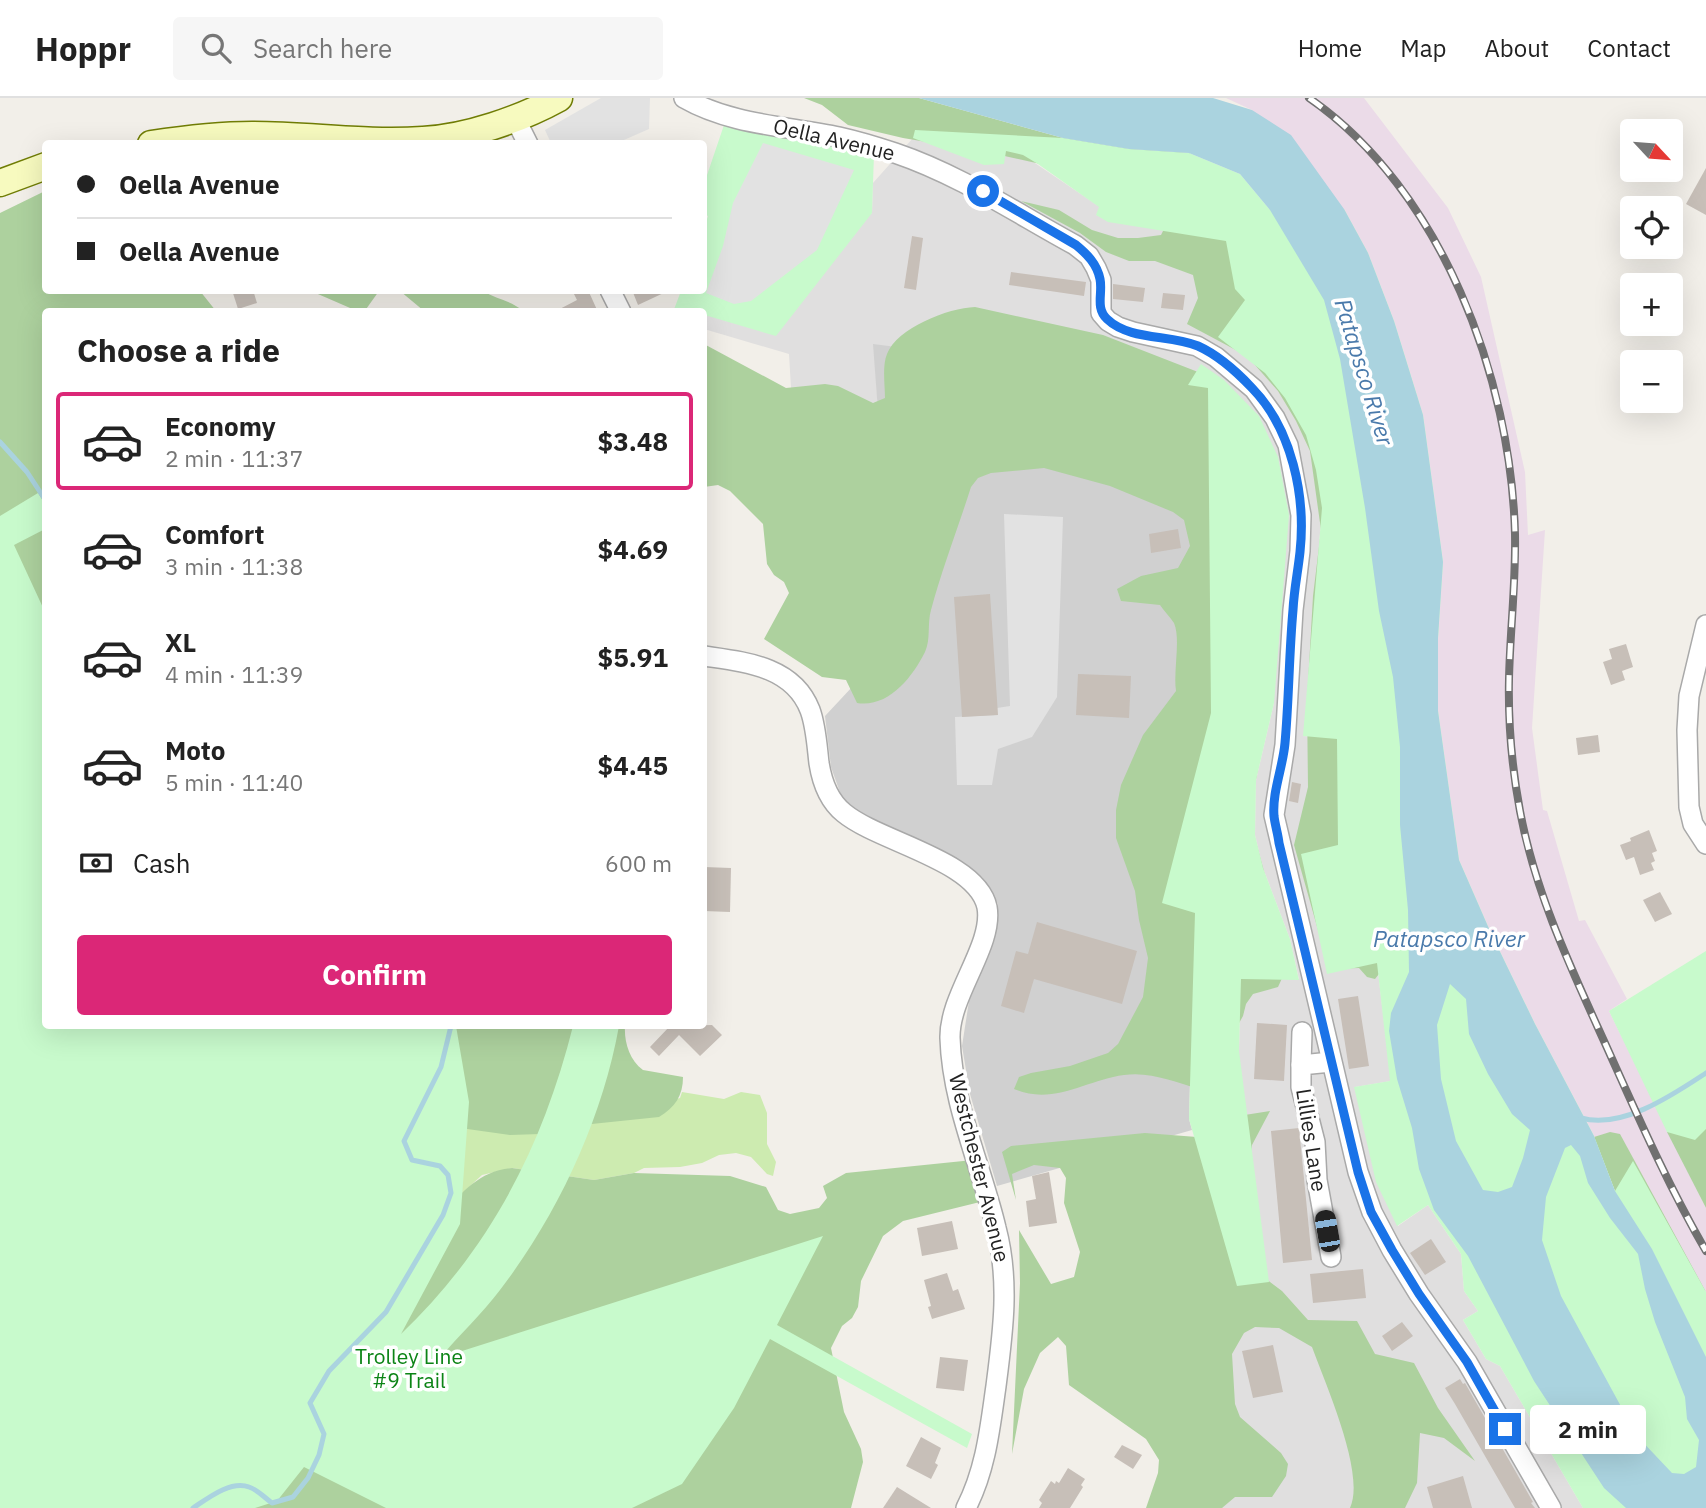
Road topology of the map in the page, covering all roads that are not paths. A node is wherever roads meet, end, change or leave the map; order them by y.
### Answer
1 (559, 98) edge
2 (684, 98) edge
3 (515, 118) junction
4 (177, 140) edge
5 (357, 140) edge
6 (425, 140) edge
7 (526, 140) edge
8 (42, 167) edge
9 (0, 183) edge
10 (1706, 625) edge
11 (707, 657) edge
12 (1706, 844) edge
13 (1302, 1032) dead end
14 (1331, 1062) junction
15 (1301, 1065) junction
16 (1332, 1257) dead end
17 (966, 1508) edge
18 (1551, 1508) edge

1 - 3 main road
2 - 14 street, Oella Avenue
3 - 6 main road
3 - 7 street
4 - 5 main road
8 - 9 main road
10 - 12 street
11 - 17 street, Westchester Avenue
13 - 15 street, Lillies Lane
14 - 15 street, Lillies Lane
14 - 18 street, Oella Avenue
15 - 16 street, Lillies Lane

